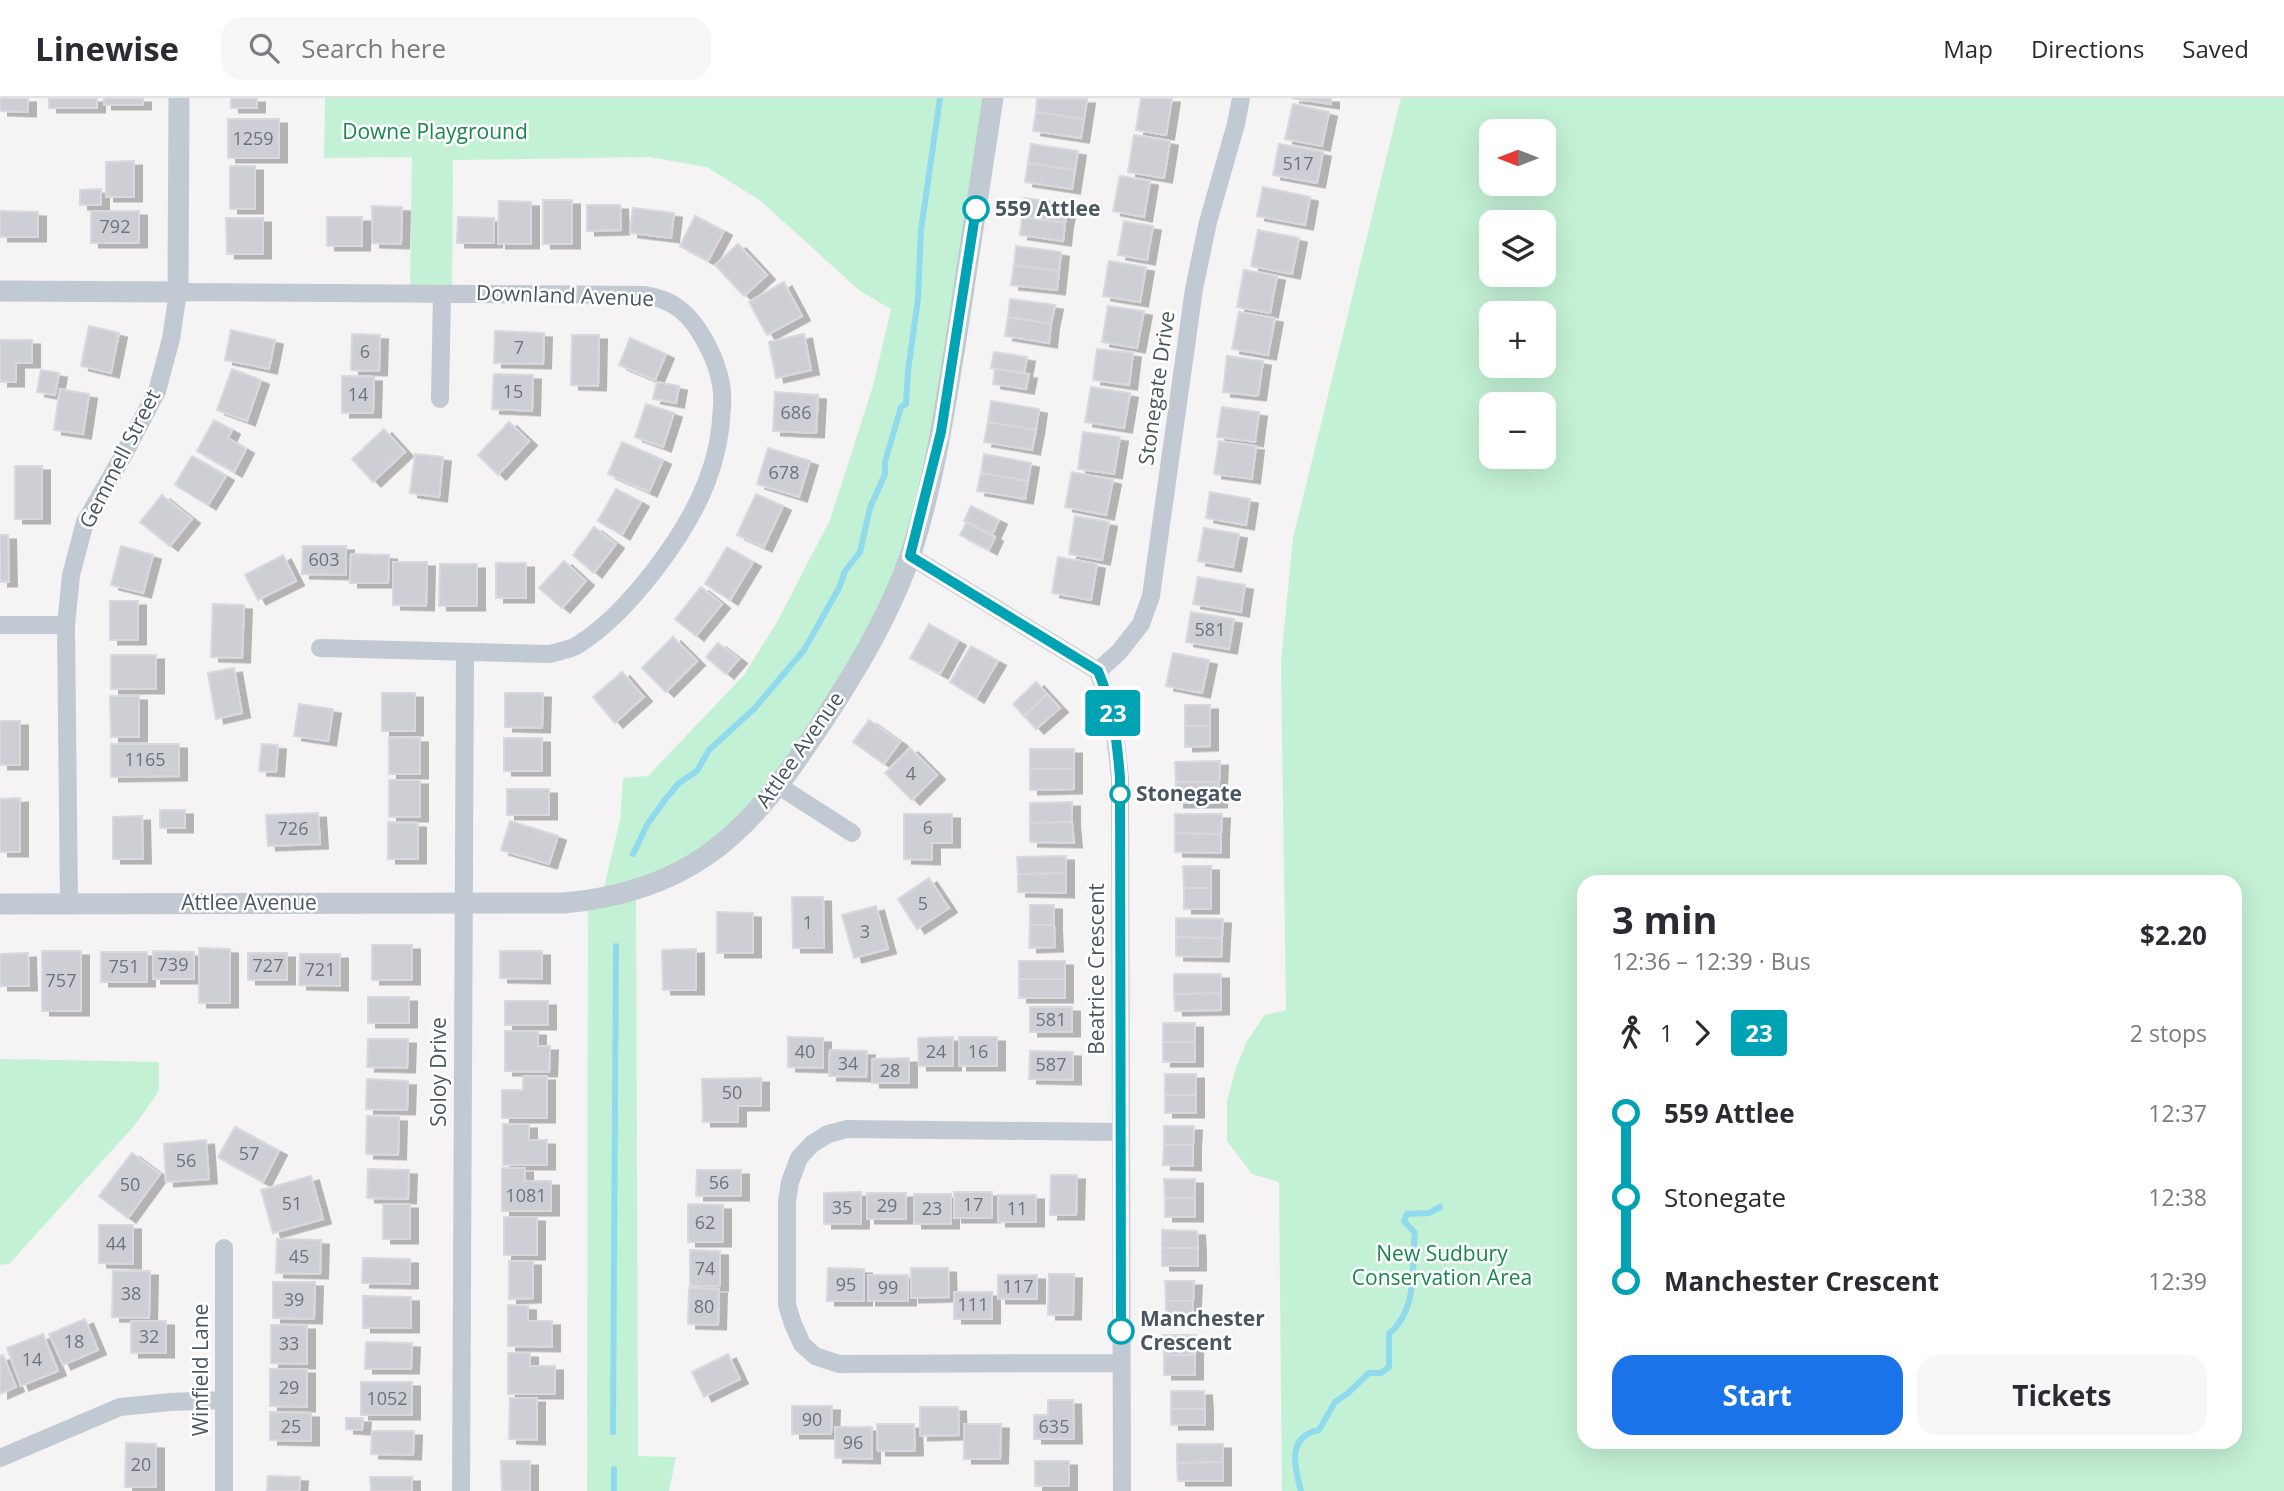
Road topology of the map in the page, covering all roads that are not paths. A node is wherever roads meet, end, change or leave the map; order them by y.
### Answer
1 (179, 98) edge
2 (993, 98) edge
3 (1241, 98) edge
4 (0, 291) edge
5 (178, 292) junction
6 (442, 294) junction
7 (440, 399) dead end
8 (910, 556) junction
9 (0, 625) edge
10 (66, 625) junction
11 (320, 649) dead end
12 (465, 653) junction
13 (1098, 671) junction
14 (779, 786) junction
15 (852, 833) dead end
16 (463, 902) junction
17 (0, 904) edge
18 (69, 904) junction
19 (1119, 1132) junction
20 (224, 1248) dead end
21 (1121, 1363) junction
22 (223, 1400) junction
23 (0, 1458) edge
24 (223, 1491) edge
25 (461, 1491) edge
26 (1122, 1491) edge

1 - 5 street, Gemmell Street
2 - 8 street, Attlee Avenue
3 - 13 street, Stonegate Drive
4 - 5 street, Downland Avenue
5 - 6 street, Downland Avenue
5 - 10 street, Gemmell Street
6 - 7 street
6 - 12 street, Downland Avenue
8 - 13 street
8 - 14 street, Attlee Avenue
9 - 10 street
10 - 18 street, Gemmell Street
11 - 12 street, Downland Avenue
12 - 16 street, Soloy Drive
13 - 19 street, Beatrice Crescent
14 - 15 street
14 - 16 street, Attlee Avenue
16 - 18 street, Attlee Avenue
16 - 25 street, Soloy Drive
17 - 18 street, Attlee Avenue
19 - 21 street, Beatrice Crescent
19 - 21 street
20 - 22 street, Winfield Lane
21 - 26 street, Beatrice Crescent
22 - 23 street
22 - 24 street, Winfield Lane

